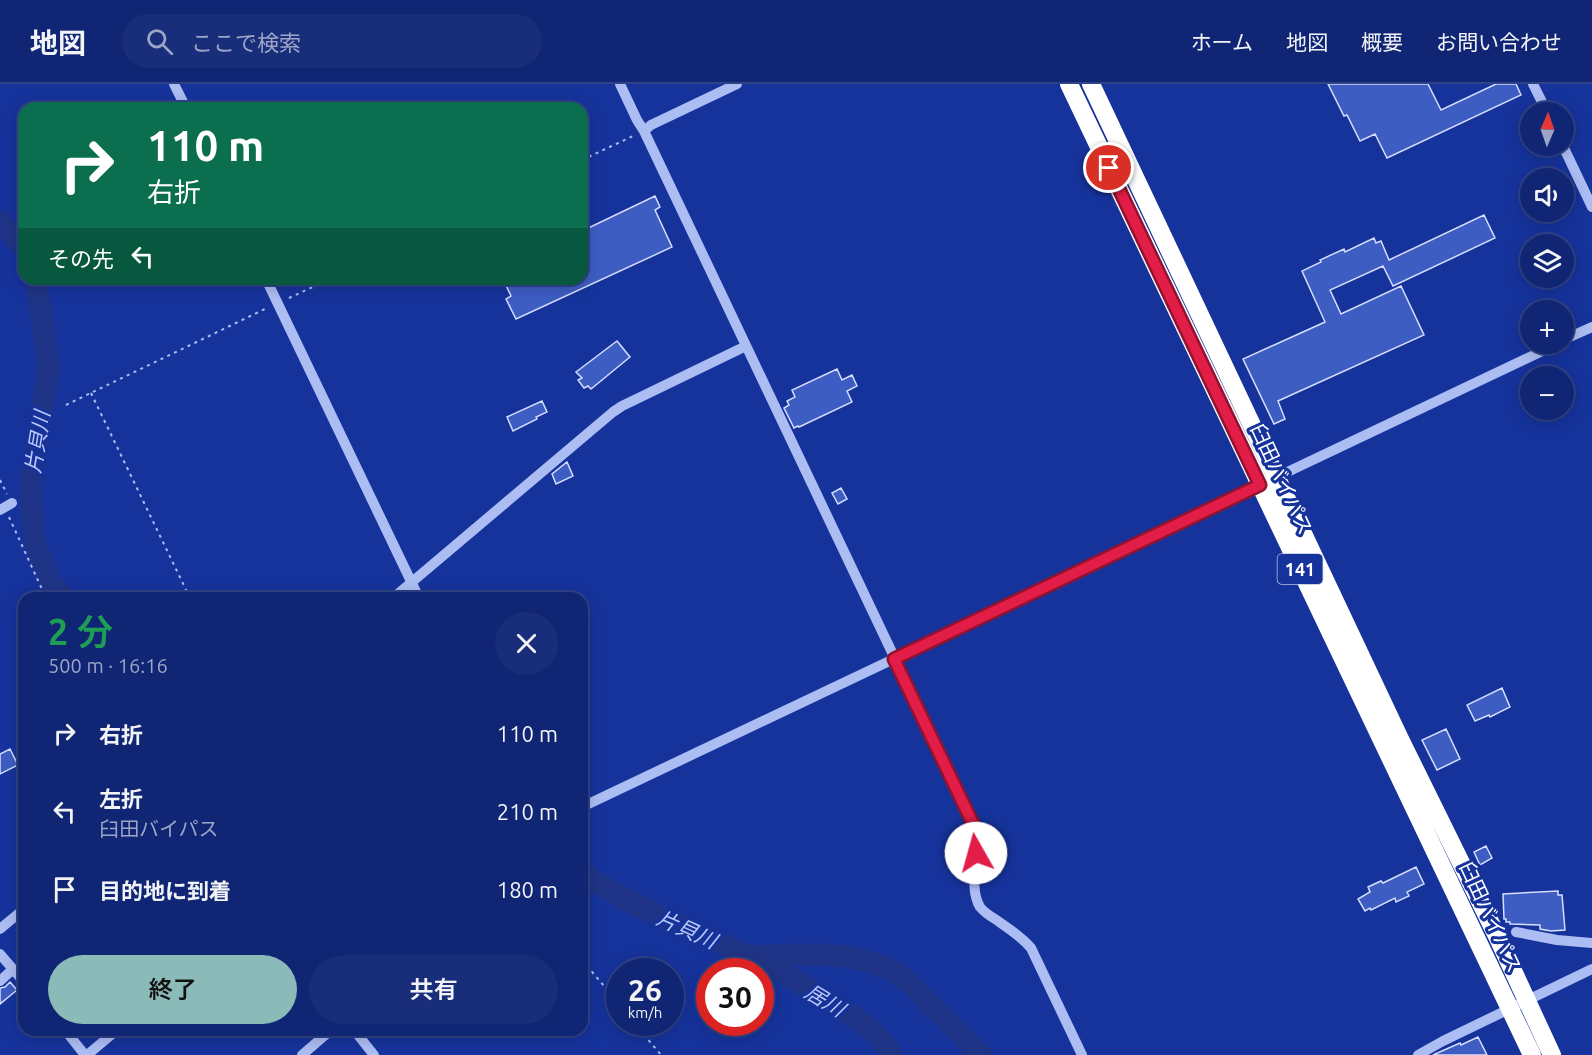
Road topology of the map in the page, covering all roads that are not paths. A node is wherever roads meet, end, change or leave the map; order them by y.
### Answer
1 (174, 84) edge
2 (620, 84) edge
3 (737, 84) edge
4 (1069, 84) edge
5 (1091, 84) edge
6 (1533, 84) edge
7 (183, 102) edge
8 (1542, 102) edge
9 (644, 131) junction
10 (1568, 156) edge
11 (1592, 207) edge
12 (269, 285) edge
13 (1592, 327) edge
14 (1574, 335) edge
15 (746, 346) junction
16 (1536, 354) edge
17 (1268, 481) junction
18 (411, 583) junction
19 (400, 592) edge
20 (416, 592) edge
21 (894, 659) junction
22 (588, 804) edge
23 (18, 914) edge
24 (0, 929) edge
25 (1516, 932) dead end
26 (1592, 943) edge
27 (0, 954) edge
28 (13, 969) junction
29 (1592, 969) edge
30 (18, 975) edge
31 (0, 981) edge
32 (1526, 1000) junction
33 (1510, 1010) junction
34 (70, 1036) edge
35 (110, 1036) edge
36 (324, 1036) edge
37 (359, 1036) edge
38 (86, 1055) edge
39 (302, 1055) edge
40 (374, 1055) edge
41 (1082, 1055) edge
42 (1418, 1055) edge
43 (1532, 1055) edge
44 (1552, 1055) edge

1 - 7 street
2 - 9 street
3 - 9 street
4 - 17 highway, 臼田バイパス / 141
5 - 17 highway, 臼田バイパス / 141
6 - 8 street
9 - 15 street
10 - 11 street
12 - 18 street
13 - 14 street
15 - 18 street
15 - 21 street
16 - 17 street
17 - 21 street
17 - 32 highway, 臼田バイパス / 141
17 - 33 highway, 臼田バイパス / 141
18 - 19 street
18 - 20 street
21 - 22 street
21 - 41 street
23 - 24 street
25 - 26 street
27 - 28 street
28 - 30 street
28 - 31 street
29 - 32 street
32 - 33 street
32 - 44 highway, 臼田バイパス / 141
33 - 42 street
33 - 43 highway, 臼田バイパス / 141
34 - 38 street
35 - 38 street
36 - 39 street
37 - 40 street

